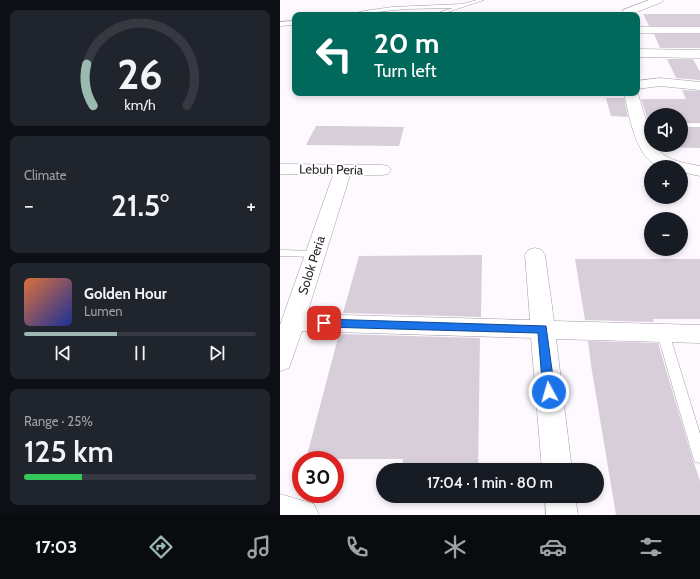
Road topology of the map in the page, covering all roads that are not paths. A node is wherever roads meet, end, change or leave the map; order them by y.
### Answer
1 (482, 0) edge
2 (658, 0) edge
3 (463, 6) junction
4 (365, 12) edge
5 (444, 12) edge
6 (627, 12) edge
7 (292, 23) edge
8 (280, 24) edge
9 (640, 30) edge
10 (700, 30) edge
11 (640, 50) edge
12 (700, 54) edge
13 (640, 63) edge
14 (643, 83) edge
15 (700, 86) edge
16 (632, 96) edge
17 (644, 122) edge
18 (688, 125) edge
19 (700, 125) edge
20 (651, 152) edge
21 (280, 169) edge
22 (343, 170) junction
23 (382, 170) dead end
24 (700, 171) edge
25 (280, 253) edge
26 (315, 254) junction
27 (535, 255) dead end
28 (288, 327) edge
29 (543, 329) junction
30 (663, 333) junction
31 (700, 334) edge
32 (280, 361) edge
33 (700, 457) edge
34 (556, 463) edge
35 (561, 503) edge
36 (280, 509) edge
37 (303, 515) edge
38 (562, 515) edge

1 - 3 lane
2 - 6 street
3 - 4 lane
3 - 5 lane
7 - 8 lane
9 - 10 street
11 - 12 street
13 - 14 street
14 - 15 street
16 - 17 street
18 - 19 lane
20 - 24 street
21 - 22 street, Lebuh Peria
22 - 23 street, Lebuh Peria
22 - 26 street, Solok Peria
25 - 26 lane
26 - 28 street, Solok Peria
27 - 29 street
28 - 29 street
28 - 32 street, Solok Peria
29 - 30 street
29 - 34 street
30 - 31 street
30 - 33 lane
35 - 38 street
36 - 37 street

